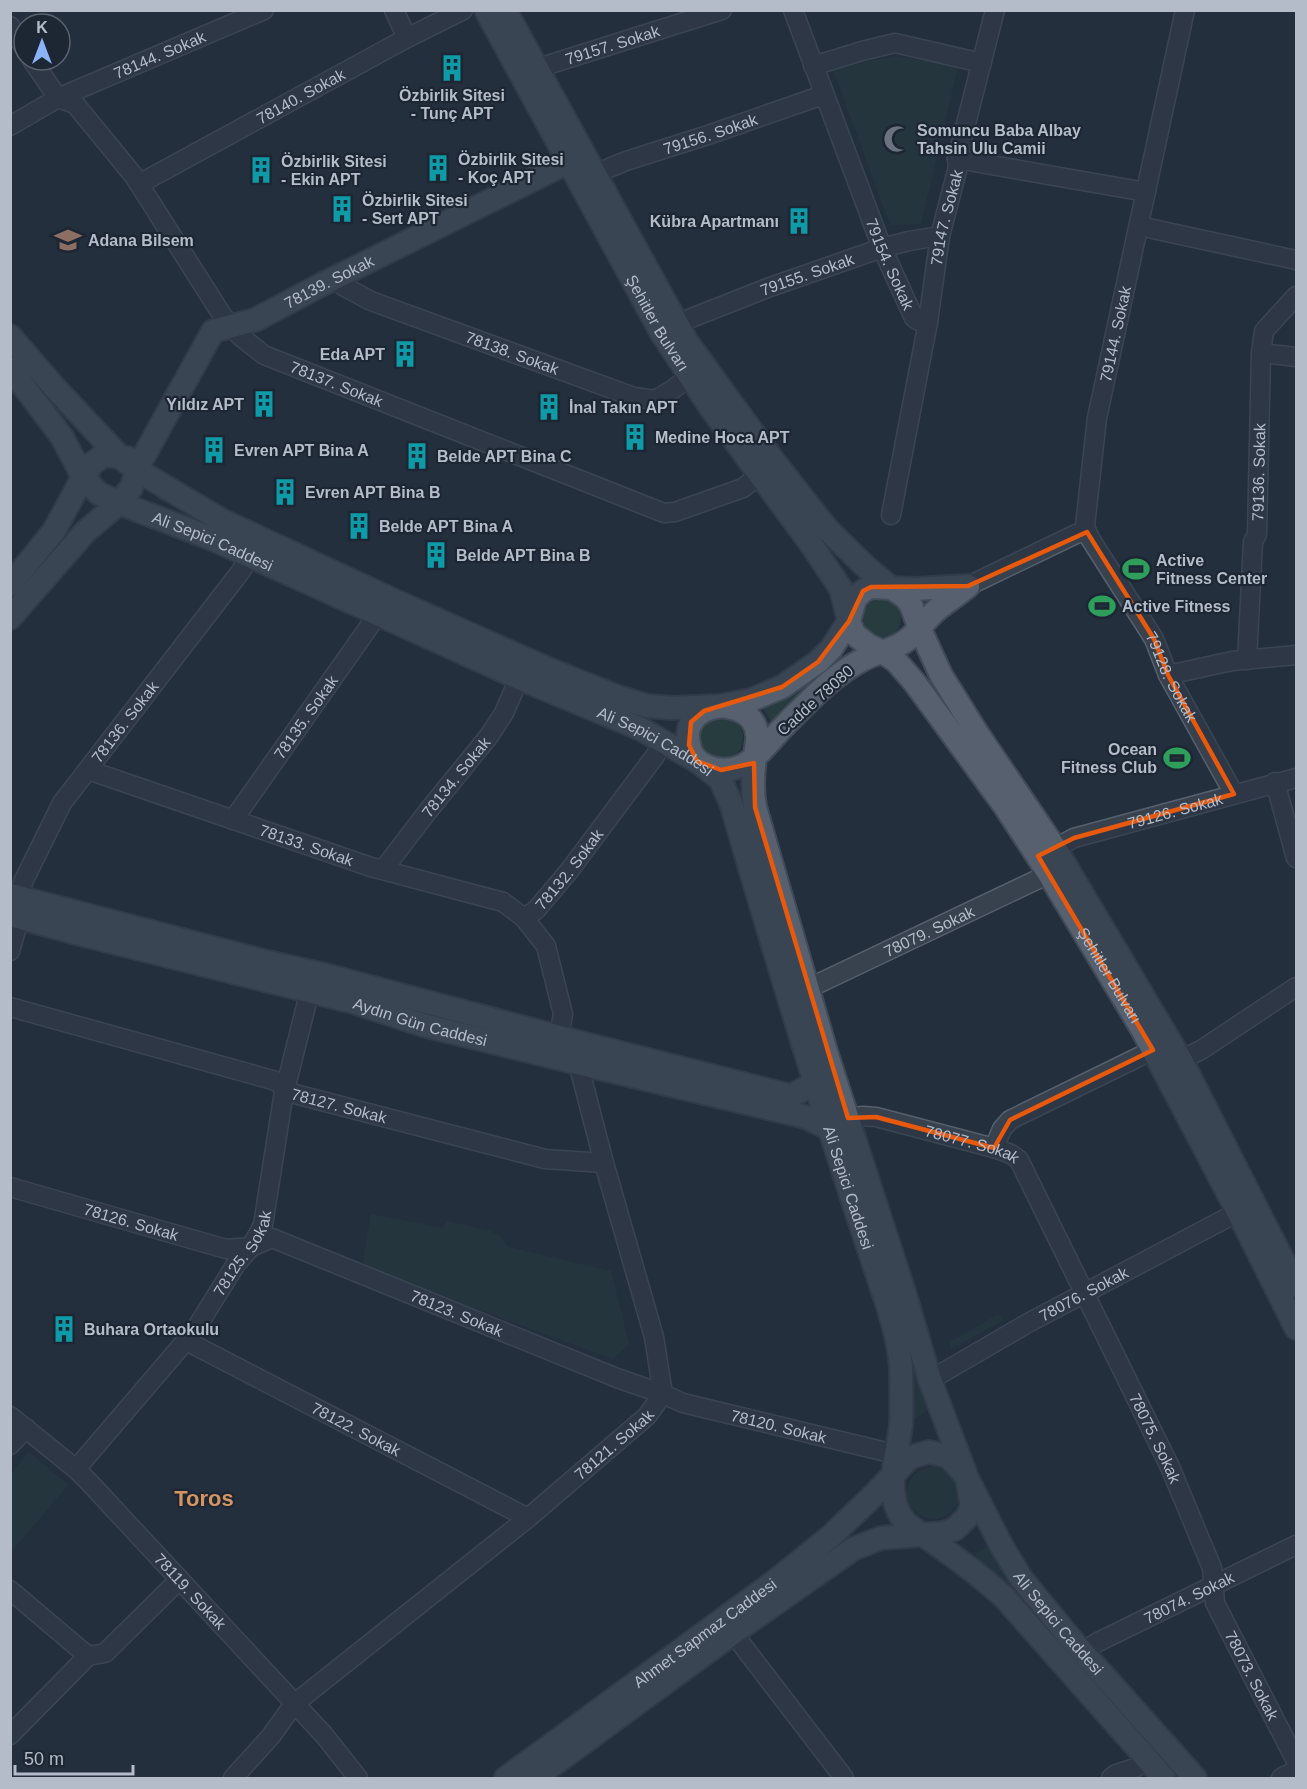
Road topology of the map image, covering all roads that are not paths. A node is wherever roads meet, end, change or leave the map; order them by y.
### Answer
1 (264, 10) edge
2 (394, 10) edge
3 (463, 10) edge
4 (486, 10) edge
5 (505, 10) edge
6 (722, 10) edge
7 (793, 10) edge
8 (995, 10) edge
9 (1185, 10) edge
10 (407, 38) junction
11 (982, 63) junction
12 (813, 66) junction
13 (537, 68) junction
14 (40, 72) edge
15 (823, 94) junction
16 (58, 99) junction
17 (10, 126) edge
18 (957, 159) junction
19 (568, 162) junction
20 (595, 174) junction
21 (139, 184) junction
22 (1146, 192) junction
23 (1139, 226) junction
24 (940, 236) junction
25 (882, 248) junction
26 (1296, 260) edge
27 (339, 277) junction
28 (1296, 296) edge
29 (928, 322) junction
30 (676, 324) junction
31 (232, 325) junction
32 (10, 336) edge
33 (1261, 353) junction
34 (1296, 357) edge
35 (10, 368) edge
36 (689, 377) junction
37 (134, 461) junction
38 (759, 475) junction
39 (83, 477) junction
40 (119, 503) junction
41 (891, 515) dead end
42 (1087, 532) junction
43 (250, 556) junction
44 (10, 585) edge
45 (968, 586) junction
46 (890, 587) junction
47 (378, 614) junction
48 (10, 618) edge
49 (849, 621) junction
50 (919, 627) junction
51 (881, 651) junction
52 (1296, 655) edge
53 (1247, 660) junction
54 (1168, 675) junction
55 (519, 678) junction
56 (720, 706) junction
57 (663, 742) junction
58 (754, 756) junction
59 (697, 761) junction
60 (88, 770) junction
61 (1296, 778) edge
62 (1275, 782) junction
63 (1234, 794) junction
64 (233, 820) junction
65 (1054, 848) junction
66 (1296, 858) edge
67 (383, 870) junction
68 (1049, 874) junction
69 (16, 906) edge
70 (524, 918) junction
71 (10, 951) edge
72 (329, 982) junction
73 (1296, 987) edge
74 (305, 989) junction
75 (807, 989) junction
76 (10, 1007) edge
77 (559, 1036) junction
78 (1153, 1050) junction
79 (1181, 1060) junction
80 (578, 1063) junction
81 (815, 1083) junction
82 (285, 1088) junction
83 (839, 1124) junction
84 (994, 1148) junction
85 (604, 1163) junction
86 (10, 1187) edge
87 (1238, 1212) junction
88 (251, 1247) junction
89 (1296, 1286) edge
90 (1086, 1293) junction
91 (1296, 1328) edge
92 (186, 1340) junction
93 (930, 1380) junction
94 (663, 1394) junction
95 (10, 1416) edge
96 (26, 1428) junction
97 (10, 1444) edge
98 (895, 1463) junction
99 (76, 1469) junction
100 (967, 1478) junction
101 (528, 1518) junction
102 (922, 1534) junction
103 (1296, 1545) edge
104 (179, 1580) junction
105 (1213, 1586) junction
106 (10, 1590) edge
107 (733, 1633) junction
108 (1082, 1652) junction
109 (88, 1656) junction
110 (294, 1704) junction
111 (10, 1735) edge
112 (1147, 1760) junction
113 (1296, 1761) edge
114 (1296, 1770) edge
115 (233, 1779) edge
116 (358, 1779) edge
117 (506, 1779) edge
118 (536, 1779) edge
119 (844, 1779) edge
120 (1111, 1779) edge
121 (1164, 1779) edge
122 (1195, 1779) edge
123 (1281, 1779) edge

1 - 16 street, 78144. Sokak
2 - 10 street
3 - 10 street, 78140. Sokak
4 - 19 main road, Şehitler Bulvarı
5 - 13 main road, Şehitler Bulvarı
6 - 13 street, 79157. Sokak
7 - 12 street, 79154. Sokak
8 - 11 street, 79147. Sokak
9 - 22 street, 79144. Sokak
10 - 21 street, 78140. Sokak
11 - 12 street
11 - 18 street, 79147. Sokak
12 - 15 street, 79154. Sokak
13 - 20 main road, Şehitler Bulvarı
14 - 16 street, 78137. Sokak
15 - 20 street, 79156. Sokak
15 - 25 street, 79154. Sokak
16 - 17 street, 78144. Sokak
16 - 21 street, 78137. Sokak
18 - 22 street
18 - 24 street, 79147. Sokak
19 - 27 main road, 78139. Sokak
19 - 36 main road, Şehitler Bulvarı
20 - 30 main road, Şehitler Bulvarı
21 - 31 street, 78137. Sokak
22 - 23 street, 79144. Sokak
23 - 26 street
23 - 42 street, 79144. Sokak
24 - 25 street, 79155. Sokak
24 - 29 street, 79147. Sokak
25 - 29 street, 79154. Sokak
25 - 30 street, 79155. Sokak
27 - 31 main road, 78139. Sokak
27 - 36 street, 78138. Sokak
28 - 33 street, 79136. Sokak
29 - 41 street, 79154. Sokak
30 - 46 main road, Şehitler Bulvarı
31 - 37 main road, 78139. Sokak
31 - 38 street, 78137. Sokak
32 - 37 main road, Ali Sepici Caddesi
33 - 34 street
33 - 53 street, 79136. Sokak
35 - 39 main road, Ali Sepici Caddesi
36 - 38 main road, Şehitler Bulvarı
37 - 39 main road
37 - 40 main road
37 - 56 main road, Ali Sepici Caddesi
38 - 49 main road, Şehitler Bulvarı
39 - 40 main road, Ali Sepici Caddesi
39 - 44 main road
40 - 43 main road, Ali Sepici Caddesi
40 - 48 main road
42 - 45 street
42 - 54 street, 79128. Sokak
43 - 47 main road, Ali Sepici Caddesi
43 - 60 street, 78136. Sokak
45 - 46 main road
45 - 50 main road
46 - 49 main road
46 - 50 main road
47 - 55 main road, Ali Sepici Caddesi
47 - 64 street, 78135. Sokak
49 - 51 main road
49 - 56 main road, Cadde 78080
50 - 51 main road
50 - 65 main road, Şehitler Bulvarı
51 - 58 main road, Cadde 78080
51 - 68 main road, Şehitler Bulvarı
52 - 53 street
53 - 54 street
54 - 63 street, 79128. Sokak
55 - 57 main road, Ali Sepici Caddesi
55 - 67 street, 78134. Sokak
56 - 58 main road
56 - 59 main road
57 - 59 main road, Ali Sepici Caddesi
57 - 70 street, 78132. Sokak
58 - 59 main road
58 - 75 main road, Ali Sepici Caddesi
59 - 81 main road, Ali Sepici Caddesi
60 - 64 street, 78133. Sokak
60 - 69 street, 78136. Sokak
61 - 62 street, 79126. Sokak
62 - 63 street, 79126. Sokak
62 - 66 street
63 - 65 street, 79126. Sokak
64 - 67 street, 78133. Sokak
65 - 79 main road, Şehitler Bulvarı
67 - 70 street, 78133. Sokak
68 - 75 street, 78079. Sokak
68 - 78 main road, Şehitler Bulvarı
69 - 71 street, 78136. Sokak
69 - 72 main road, Aydın Gün Caddesi
69 - 74 main road, Aydın Gün Caddesi
70 - 77 street, 78132. Sokak
72 - 74 main road, Aydın Gün Caddesi
72 - 77 main road, Aydın Gün Caddesi
72 - 80 main road, Aydın Gün Caddesi
73 - 79 street
74 - 82 street, 78125. Sokak
75 - 83 main road, Ali Sepici Caddesi
76 - 82 street, 78127. Sokak
77 - 81 main road, Aydın Gün Caddesi
78 - 84 street
78 - 87 main road, Şehitler Bulvarı
79 - 89 main road, Şehitler Bulvarı
80 - 83 main road, Aydın Gün Caddesi
80 - 85 street, 78121. Sokak
81 - 83 main road, Ali Sepici Caddesi
82 - 85 street, 78127. Sokak
82 - 88 street, 78125. Sokak
83 - 84 street, 78077. Sokak
83 - 93 main road, Ali Sepici Caddesi
83 - 98 main road, Ali Sepici Caddesi
84 - 90 street, 78077. Sokak
85 - 94 street, 78121. Sokak
86 - 88 street, 78126. Sokak
87 - 90 street, 78076. Sokak
87 - 91 main road, Şehitler Bulvarı
88 - 92 street, 78125. Sokak
88 - 94 street, 78123. Sokak
90 - 93 street, 78076. Sokak
90 - 105 street, 78075. Sokak
92 - 99 street, 78125. Sokak
92 - 101 street, 78122. Sokak
93 - 100 main road, Ali Sepici Caddesi
94 - 98 street, 78120. Sokak
94 - 101 street, 78121. Sokak
95 - 96 street, 78119. Sokak
96 - 97 street
96 - 99 street, 78119. Sokak
98 - 100 main road
98 - 102 main road
98 - 117 main road, Ahmet Sapmaz Caddesi
99 - 104 street, 78119. Sokak
100 - 102 main road
100 - 108 main road, Ali Sepici Caddesi
101 - 110 street, 78121. Sokak
102 - 107 main road, Ahmet Sapmaz Caddesi
102 - 112 main road, Ali Sepici Caddesi
103 - 105 street, 78074. Sokak
104 - 109 street
104 - 110 street, 78119. Sokak
105 - 108 street, 78074. Sokak
105 - 113 street, 78073. Sokak
106 - 109 street
107 - 118 main road, Ahmet Sapmaz Caddesi
107 - 119 street
108 - 122 main road, Ali Sepici Caddesi
109 - 111 street
110 - 115 street, 78121. Sokak
110 - 116 street, 78119. Sokak
112 - 120 street
112 - 121 main road, Ali Sepici Caddesi
114 - 123 street

